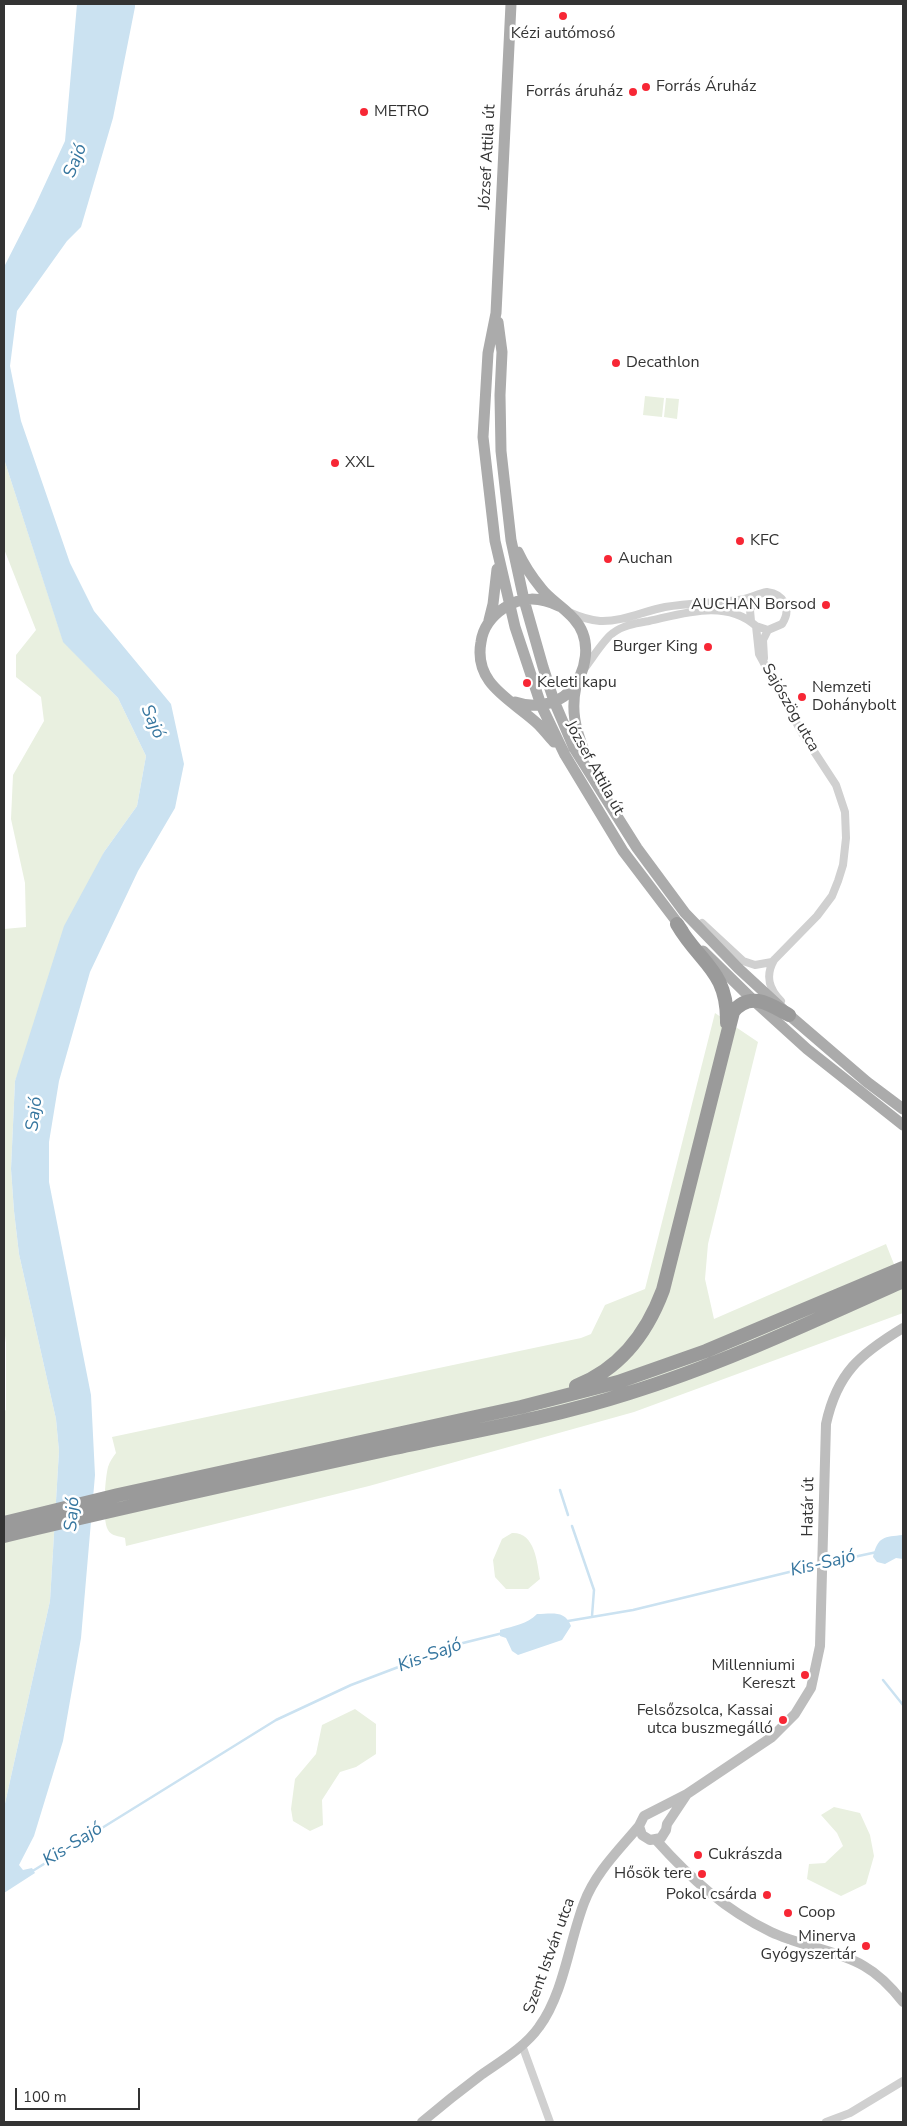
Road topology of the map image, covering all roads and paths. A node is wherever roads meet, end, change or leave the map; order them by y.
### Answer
1 (511, 4) edge
2 (496, 313) junction
3 (511, 540) junction
4 (496, 541) junction
5 (755, 598) junction
6 (524, 600) junction
7 (509, 604) junction
8 (563, 608) junction
9 (489, 622) junction
10 (754, 624) junction
11 (768, 630) junction
12 (766, 667) junction
13 (583, 670) junction
14 (576, 683) junction
15 (509, 700) junction
16 (554, 701) junction
17 (541, 705) junction
18 (565, 755) junction
19 (599, 789) junction
20 (681, 918) junction
21 (775, 958) junction
22 (753, 1000) junction
23 (789, 1016) junction
24 (726, 1034) junction
25 (824, 1046) junction
26 (903, 1109) edge
27 (903, 1125) edge
28 (898, 1277) edge
29 (903, 1328) edge
30 (521, 1407) junction
31 (119, 1502) junction
32 (4, 1523) edge
33 (4, 1536) edge
34 (687, 1794) junction
35 (654, 1812) junction
36 (639, 1826) junction
37 (667, 1827) junction
38 (651, 1839) junction
39 (624, 1845) junction
40 (673, 1860) junction
41 (903, 2002) edge
42 (522, 2045) junction
43 (903, 2081) edge
44 (422, 2122) edge
45 (550, 2122) edge
46 (826, 2122) edge

1 - 2 main road, József Attila út
2 - 3 main road, József Attila út
2 - 4 main road, József Attila út
3 - 6 main road, József Attila út
3 - 8 main road
4 - 7 main road, József Attila út
4 - 9 main road
5 - 8 street
5 - 10 street
5 - 11 street
6 - 7 main road
6 - 8 main road
6 - 16 main road, József Attila út
7 - 9 main road
7 - 17 main road, József Attila út
8 - 13 main road
9 - 15 main road
10 - 11 street
10 - 12 street, Sajószög utca
10 - 13 street
11 - 12 street
12 - 21 street, Sajószög utca
13 - 14 main road
14 - 16 main road
14 - 19 main road
15 - 17 main road
15 - 18 main road
16 - 17 main road
16 - 19 main road, József Attila út
17 - 18 main road, József Attila út
18 - 20 main road, József Attila út
19 - 20 main road, József Attila út
20 - 21 street
20 - 22 main road, József Attila út
20 - 23 main road, József Attila út
20 - 24 highway
21 - 25 street
22 - 23 highway
22 - 24 highway
22 - 27 main road, József Attila út
23 - 25 main road, József Attila út
24 - 30 highway
25 - 26 main road, József Attila út
28 - 30 highway
28 - 31 highway
29 - 34 main road, Határ út
30 - 31 highway
31 - 32 highway
31 - 33 highway
34 - 35 main road, Határ út
34 - 37 main road
35 - 36 main road
35 - 37 main road
36 - 38 main road
36 - 39 main road, Szent István utca
37 - 38 main road
37 - 40 main road
38 - 39 main road
38 - 40 main road
39 - 42 main road, Szent István utca
40 - 41 main road
42 - 44 main road, Szent István utca
42 - 45 street
43 - 46 street

